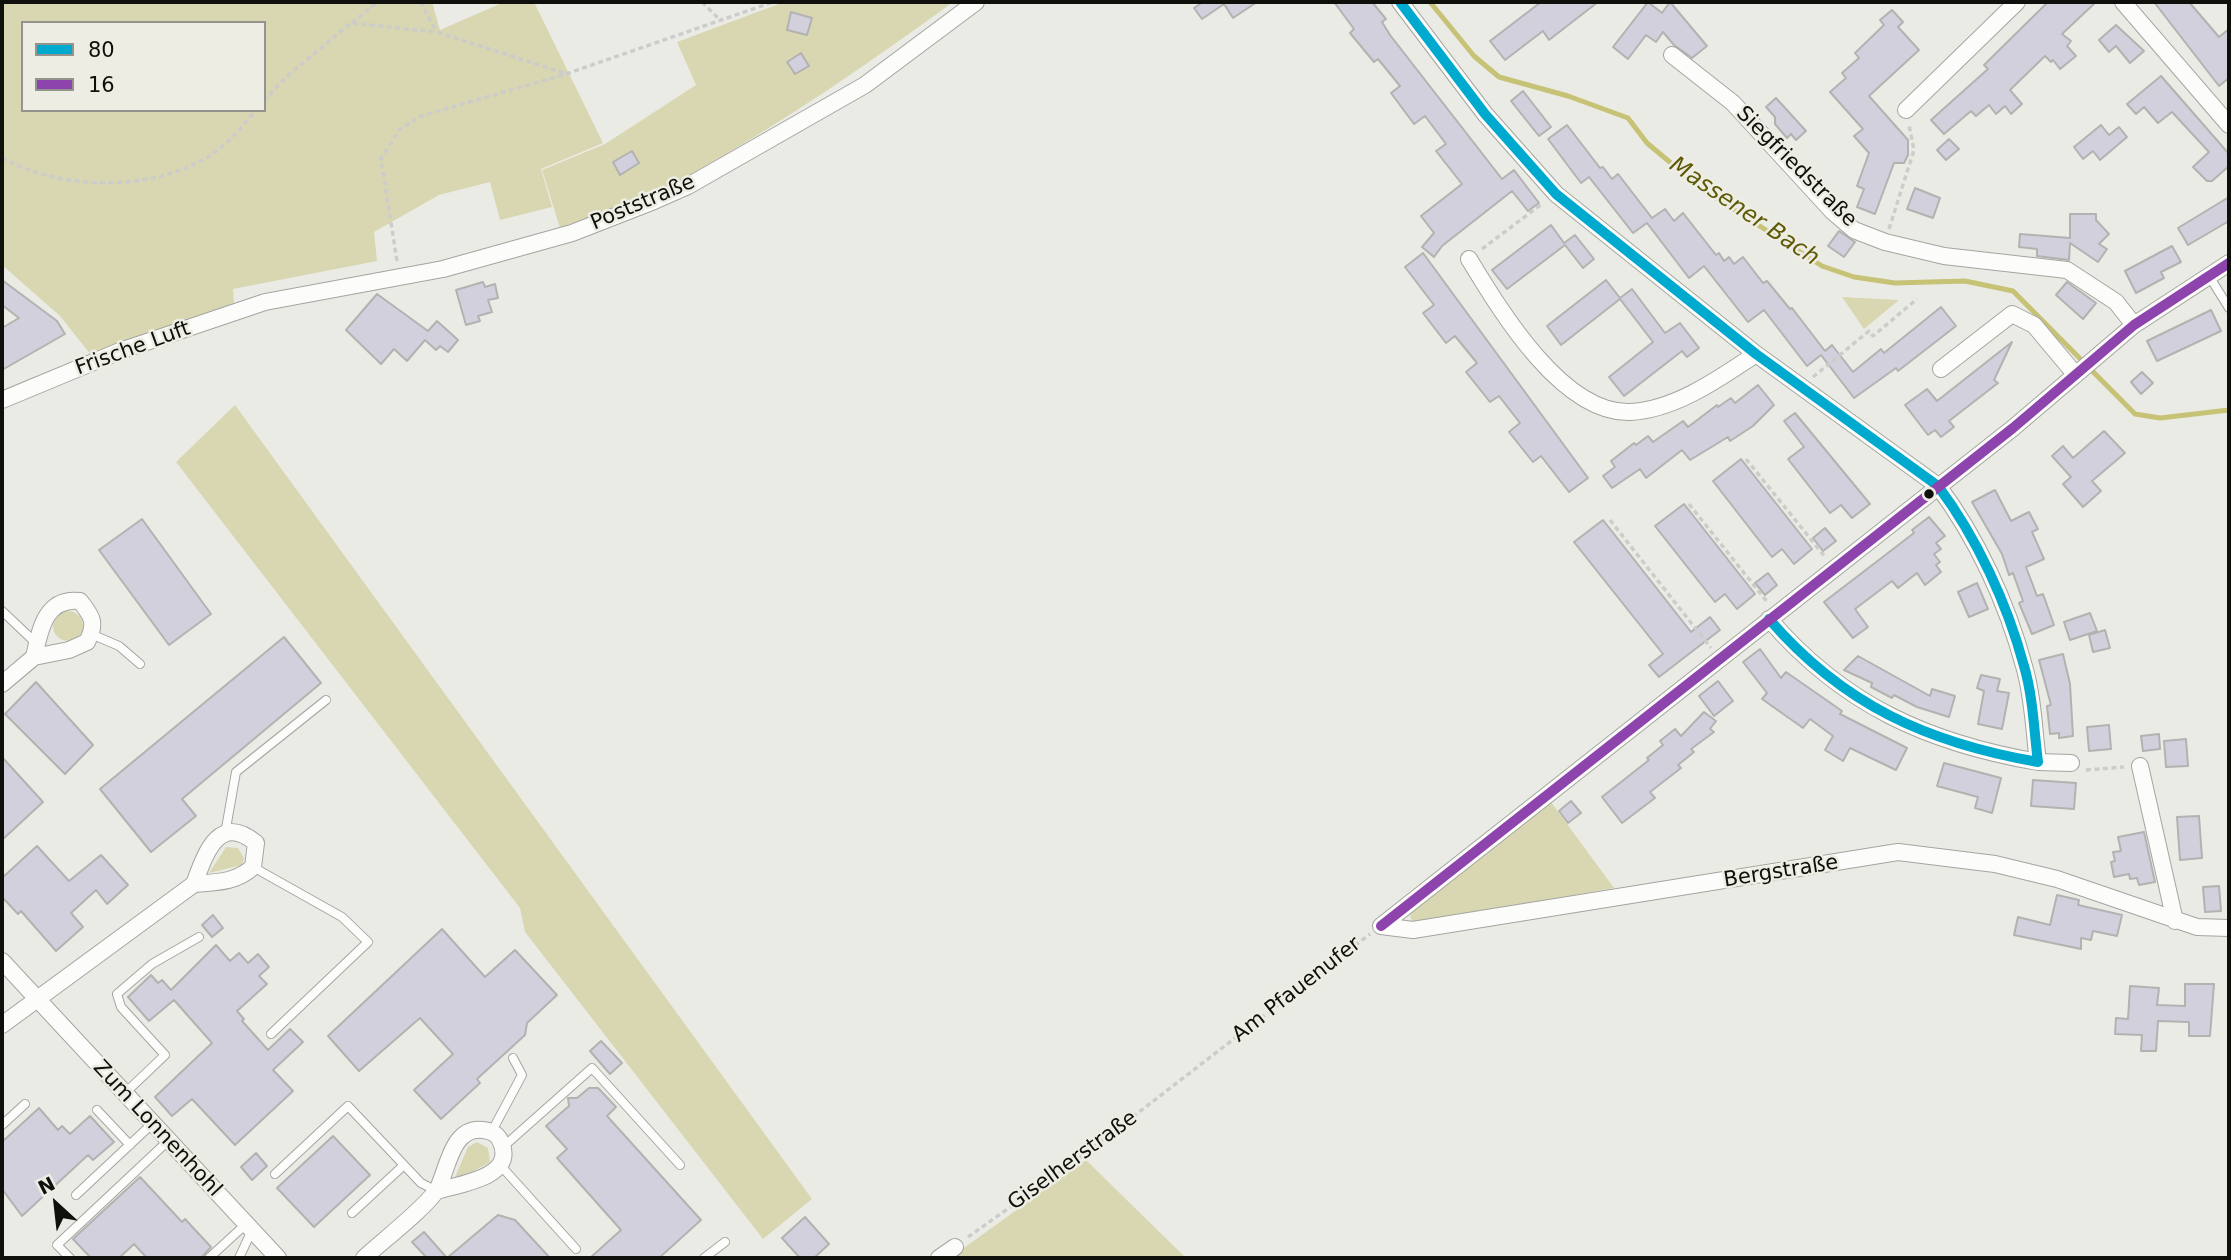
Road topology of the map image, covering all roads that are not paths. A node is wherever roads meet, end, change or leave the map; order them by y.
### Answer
1 (976, 2) edge
2 (1400, 2) edge
3 (2017, 2) edge
4 (2123, 2) edge
5 (1672, 55) dead end
6 (1906, 110) road end
7 (2229, 125) edge
8 (1469, 259) dead end
9 (2229, 263) edge
10 (2209, 276) junction
11 (265, 302) joint
12 (2229, 308) edge
13 (2134, 325) junction
14 (1756, 354) junction
15 (1941, 369) dead end
16 (2078, 372) junction
17 (2, 400) edge
18 (1938, 486) junction
19 (2, 611) edge
20 (1772, 616) junction
21 (91, 635) junction
22 (35, 651) junction
23 (140, 664) dead end
24 (2, 684) edge
25 (326, 700) dead end
26 (2038, 762) junction
27 (2071, 764) road end
28 (2140, 766) road end
29 (225, 834) junction
30 (253, 867) junction
31 (194, 884) junction
32 (2175, 921) junction
33 (1381, 926) joint
34 (2229, 928) edge
35 (199, 937) dead end
36 (2, 961) edge
37 (36, 999) junction
38 (2, 1026) edge
39 (271, 1034) dead end
40 (513, 1058) dead end
41 (125, 1093) junction
42 (25, 1104) dead end
43 (97, 1110) dead end
44 (153, 1123) junction
45 (2, 1125) edge
46 (492, 1131) junction
47 (169, 1140) junction
48 (130, 1145) junction
49 (503, 1147) junction
50 (404, 1165) junction
51 (680, 1165) dead end
52 (501, 1166) junction
53 (275, 1174) dead end
54 (437, 1191) junction
55 (76, 1195) dead end
56 (352, 1213) dead end
57 (249, 1227) junction
58 (724, 1242) dead end
59 (955, 1247) road end
60 (576, 1249) dead end
61 (710, 1256) edge
62 (70, 1258) edge
63 (209, 1258) edge
64 (239, 1258) edge
65 (278, 1258) edge
66 (364, 1258) edge
67 (939, 1258) edge

1 - 11 street, Poststraße
2 - 14 street
3 - 6 street
4 - 7 street
5 - 13 street, Siegfriedstraße
8 - 14 street
9 - 10 street
10 - 12 lane
10 - 13 street
11 - 17 street, Frische Luft
13 - 16 street, Am Pfauenufer
14 - 18 street
15 - 16 street
16 - 18 street, Am Pfauenufer
18 - 20 street, Am Pfauenufer
18 - 26 street
19 - 22 lane
20 - 26 street
20 - 33 street, Am Pfauenufer
21 - 22 street
21 - 22 street
21 - 23 lane
22 - 24 street
25 - 29 lane
26 - 27 street
28 - 32 street
29 - 30 street
29 - 31 street
30 - 31 street
30 - 39 lane
31 - 37 street
32 - 33 street, Bergstraße
32 - 34 street, Bergstraße
35 - 41 lane
36 - 37 street, Zum Lonnenhohl
37 - 38 street
37 - 41 street, Zum Lonnenhohl
40 - 46 lane
41 - 44 street, Zum Lonnenhohl
42 - 45 lane
43 - 48 lane
44 - 47 street, Zum Lonnenhohl
44 - 48 lane
46 - 49 street
46 - 54 street
47 - 57 street, Zum Lonnenhohl
47 - 62 lane
48 - 55 lane
49 - 51 lane
49 - 52 street
50 - 53 lane
50 - 54 lane
50 - 56 lane
52 - 54 street
52 - 60 lane
54 - 66 street
57 - 63 lane
57 - 64 lane
57 - 65 street, Zum Lonnenhohl
58 - 61 lane
59 - 67 street

